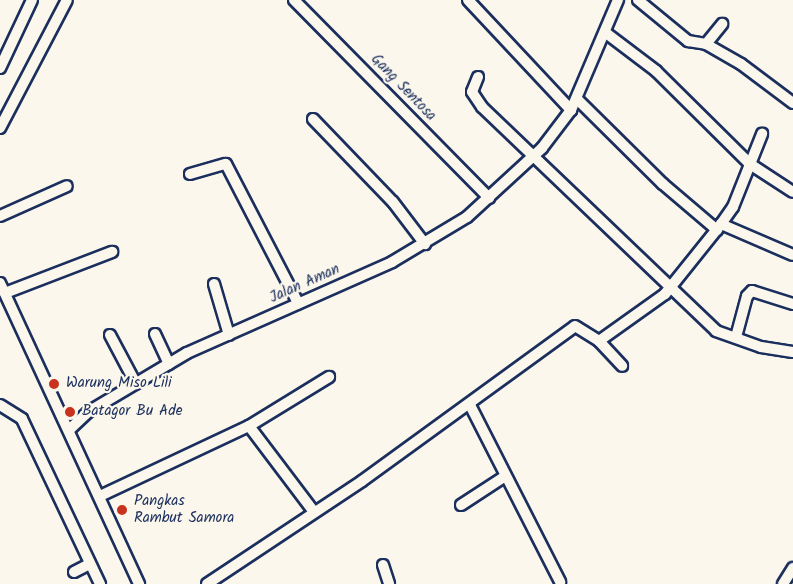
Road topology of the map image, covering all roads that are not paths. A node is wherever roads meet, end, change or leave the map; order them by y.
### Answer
1 (32, 0) edge
2 (67, 0) edge
3 (294, 0) edge
4 (468, 0) edge
5 (618, 0) edge
6 (638, 0) edge
7 (722, 24) dead end
8 (606, 33) junction
9 (705, 44) junction
10 (0, 68) edge
11 (478, 77) dead end
12 (577, 99) junction
13 (793, 103) edge
14 (571, 110) junction
15 (313, 119) dead end
16 (0, 128) edge
17 (762, 134) dead end
18 (533, 156) junction
19 (750, 164) junction
20 (190, 174) dead end
21 (67, 186) dead end
22 (793, 192) edge
23 (489, 198) junction
24 (0, 216) edge
25 (719, 227) junction
26 (425, 244) junction
27 (112, 252) dead end
28 (793, 255) edge
29 (214, 284) dead end
30 (671, 287) junction
31 (2, 288) edge
32 (298, 303) junction
33 (793, 304) edge
34 (155, 334) dead end
35 (110, 335) dead end
36 (229, 335) junction
37 (736, 337) junction
38 (599, 341) junction
39 (793, 352) edge
40 (169, 364) junction
41 (622, 366) dead end
42 (329, 377) dead end
43 (135, 384) junction
44 (0, 405) edge
45 (470, 405) junction
46 (249, 426) junction
47 (70, 429) junction
48 (504, 477) junction
49 (100, 496) junction
50 (460, 505) dead end
51 (314, 512) junction
52 (90, 564) junction
53 (383, 565) dead end
54 (793, 568) edge
55 (74, 572) dead end
56 (560, 582) dead end
57 (100, 584) edge
58 (139, 584) edge
59 (207, 584) edge
60 (389, 584) edge
61 (783, 584) edge

1 - 10 street
2 - 16 street
3 - 23 street, Gang Sentosa
4 - 14 street
5 - 8 street, Jalan Aman
6 - 9 street
7 - 9 street
8 - 12 street, Jalan Aman
8 - 19 street
9 - 13 street
11 - 18 street
12 - 14 street, Jalan Aman
12 - 25 street
14 - 18 street, Jalan Aman
15 - 26 street
17 - 19 street
18 - 23 street, Jalan Aman
18 - 30 street
19 - 22 street
19 - 25 street
20 - 32 street
21 - 24 street
23 - 26 street, Jalan Aman
25 - 28 street
25 - 30 street
26 - 32 street, Jalan Aman
27 - 31 street
29 - 36 street
30 - 37 street
30 - 38 street
31 - 47 street
32 - 36 street, Jalan Aman
33 - 37 street
34 - 40 street
35 - 43 street
36 - 40 street, Jalan Aman
37 - 39 street
38 - 41 street
38 - 45 street
40 - 43 street, Jalan Aman
42 - 46 street
43 - 47 street, Jalan Aman
44 - 52 street
45 - 48 street
45 - 51 street
46 - 49 street
46 - 51 street
47 - 49 street
48 - 50 street
48 - 56 street
49 - 58 street
51 - 59 street
52 - 55 street
52 - 57 street
53 - 60 street
54 - 61 street

